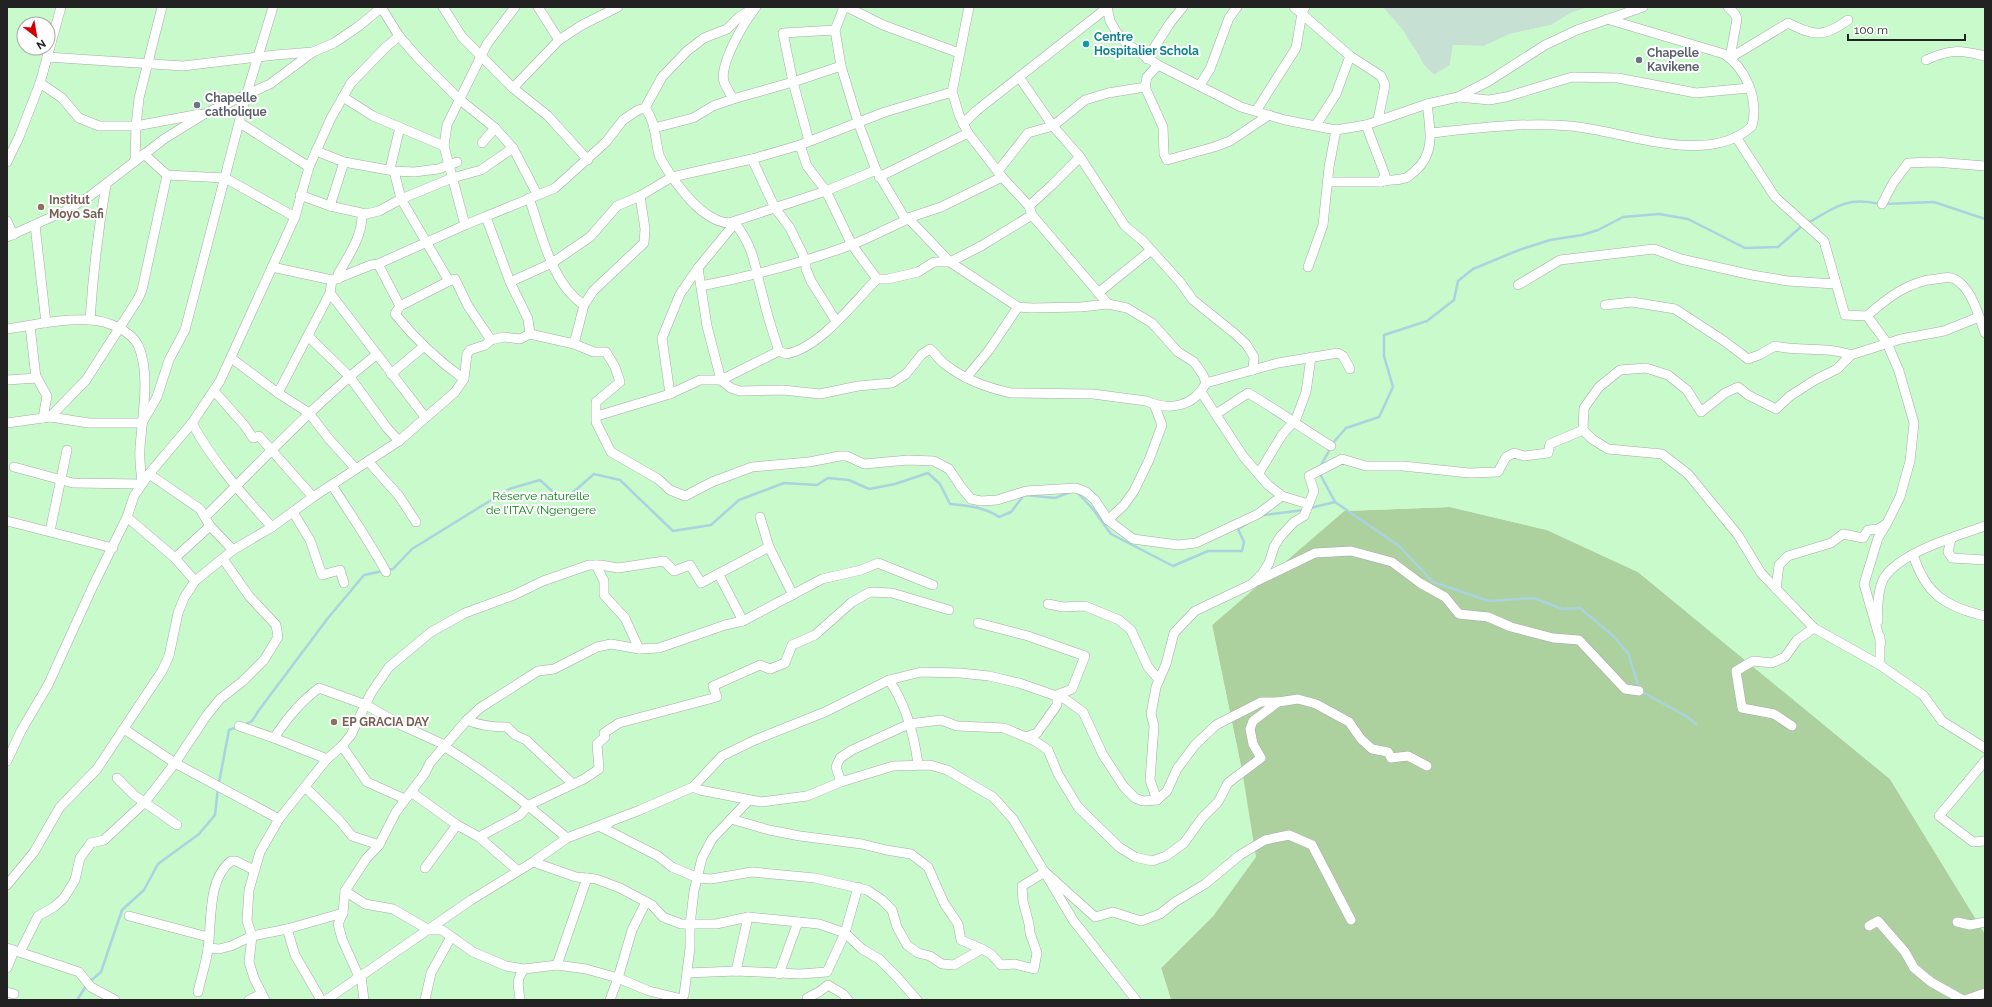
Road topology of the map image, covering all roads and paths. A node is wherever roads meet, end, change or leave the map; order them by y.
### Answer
1 (61, 7) edge
2 (162, 7) edge
3 (269, 7) edge
4 (273, 7) edge
5 (381, 7) edge
6 (443, 7) edge
7 (515, 7) edge
8 (538, 7) edge
9 (618, 7) edge
10 (756, 7) edge
11 (846, 7) edge
12 (969, 7) edge
13 (1107, 7) edge
14 (1184, 7) edge
15 (1237, 7) edge
16 (1643, 7) edge
17 (1728, 7) edge
18 (1300, 9) edge
19 (601, 10) edge
20 (1607, 19) junction
21 (1848, 20) dead end
22 (835, 30) junction
23 (399, 36) junction
24 (559, 40) junction
25 (313, 52) junction
26 (960, 53) junction
27 (481, 55) junction
28 (1350, 56) junction
29 (1985, 56) edge
30 (47, 57) junction
31 (256, 58) junction
32 (1730, 58) junction
33 (1147, 59) junction
34 (1926, 60) dead end
35 (146, 64) junction
36 (1158, 65) junction
37 (841, 66) junction
38 (1019, 77) junction
39 (793, 82) junction
40 (40, 83) junction
41 (1200, 85) junction
42 (1145, 87) junction
43 (513, 88) junction
44 (1750, 88) junction
45 (952, 92) junction
46 (246, 96) junction
47 (343, 97) junction
48 (1458, 97) junction
49 (459, 98) junction
50 (733, 99) junction
51 (1427, 104) junction
52 (645, 108) junction
53 (1256, 111) junction
54 (206, 113) junction
55 (1269, 115) junction
56 (1378, 120) junction
57 (858, 122) junction
58 (240, 123) junction
59 (963, 124) junction
60 (1316, 125) junction
61 (1366, 125) junction
62 (136, 126) junction
63 (1053, 126) junction
64 (400, 127) junction
65 (495, 128) junction
66 (654, 128) junction
67 (1336, 130) junction
68 (968, 133) junction
69 (1431, 133) junction
70 (1736, 137) junction
71 (482, 143) dead end
72 (804, 143) junction
73 (444, 146) junction
74 (513, 148) junction
75 (316, 151) junction
76 (144, 154) junction
77 (1080, 157) junction
78 (752, 159) junction
79 (588, 160) junction
80 (135, 161) junction
81 (7, 162) edge
82 (344, 162) junction
83 (453, 164) junction
84 (1985, 166) edge
85 (309, 168) junction
86 (392, 170) junction
87 (877, 173) junction
88 (167, 174) junction
89 (1000, 174) junction
90 (672, 177) junction
91 (225, 178) junction
92 (452, 178) junction
93 (1328, 182) junction
94 (1380, 182) junction
95 (106, 185) junction
96 (826, 191) junction
97 (300, 195) junction
98 (533, 196) junction
99 (640, 196) junction
100 (401, 199) junction
101 (1882, 204) dead end
102 (330, 206) junction
103 (775, 208) junction
104 (1031, 210) junction
105 (362, 214) junction
106 (486, 216) junction
107 (295, 217) junction
108 (907, 219) junction
109 (7, 221) edge
110 (731, 224) junction
111 (35, 225) junction
112 (465, 225) junction
113 (10, 236) edge
114 (425, 242) junction
115 (852, 244) junction
116 (1150, 250) junction
117 (806, 261) junction
118 (950, 262) junction
119 (552, 263) junction
120 (378, 264) junction
121 (272, 267) junction
122 (1308, 267) dead end
123 (698, 268) junction
124 (758, 274) junction
125 (335, 279) junction
126 (878, 279) junction
127 (448, 281) junction
128 (510, 282) junction
129 (1835, 284) junction
130 (1518, 285) dead end
131 (701, 286) junction
132 (330, 293) junction
133 (1098, 293) junction
134 (1108, 304) junction
135 (584, 305) junction
136 (1605, 305) dead end
137 (400, 306) junction
138 (1018, 306) junction
139 (1867, 316) junction
140 (1979, 317) junction
141 (90, 320) junction
142 (836, 321) junction
143 (46, 323) junction
144 (30, 326) junction
145 (119, 328) junction
146 (7, 329) edge
147 (1985, 333) edge
148 (530, 334) junction
149 (309, 336) junction
150 (491, 340) junction
151 (574, 344) junction
152 (1887, 344) junction
153 (423, 347) junction
154 (779, 350) junction
155 (376, 355) junction
156 (1851, 355) junction
157 (231, 358) junction
158 (1311, 358) junction
159 (1350, 369) dead end
160 (1253, 370) junction
161 (391, 374) junction
162 (349, 376) junction
163 (36, 378) junction
164 (966, 378) junction
165 (464, 379) junction
166 (7, 380) edge
167 (721, 380) junction
168 (1206, 383) junction
169 (215, 392) junction
170 (1201, 392) junction
171 (278, 393) junction
172 (670, 394) junction
173 (1154, 404) junction
174 (309, 414) junction
175 (1216, 414) junction
176 (597, 416) junction
177 (425, 417) junction
178 (46, 418) junction
179 (7, 423) edge
180 (142, 423) junction
181 (192, 423) junction
182 (1294, 423) junction
183 (1583, 430) junction
184 (399, 441) junction
185 (1331, 446) dead end
186 (66, 450) dead end
187 (273, 450) junction
188 (368, 462) junction
189 (14, 467) dead end
190 (356, 469) junction
191 (1259, 473) junction
192 (149, 474) junction
193 (61, 480) junction
194 (142, 484) junction
195 (332, 485) junction
196 (236, 487) junction
197 (1282, 496) junction
198 (312, 497) junction
199 (1308, 504) junction
200 (292, 512) junction
201 (127, 517) junction
202 (760, 517) dead end
203 (205, 518) junction
204 (1108, 520) junction
205 (7, 521) edge
206 (416, 522) dead end
207 (1888, 523) junction
208 (210, 526) junction
209 (1985, 526) edge
210 (272, 527) junction
211 (50, 531) junction
212 (1951, 539) junction
213 (769, 547) junction
214 (113, 548) junction
215 (233, 550) junction
216 (1913, 554) junction
217 (175, 558) junction
218 (223, 559) junction
219 (1985, 560) edge
220 (596, 565) junction
221 (386, 572) dead end
222 (719, 575) junction
223 (195, 581) junction
224 (344, 583) dead end
225 (1252, 584) junction
226 (933, 585) dead end
227 (1776, 589) junction
228 (793, 595) junction
229 (1048, 604) dead end
230 (948, 610) dead end
231 (1985, 616) edge
232 (743, 621) junction
233 (978, 623) dead end
234 (1814, 628) junction
235 (1880, 643) junction
236 (639, 649) junction
237 (1880, 665) junction
238 (889, 680) junction
239 (1159, 680) junction
240 (1640, 691) dead end
241 (1057, 695) junction
242 (1278, 702) junction
243 (366, 705) junction
244 (467, 720) junction
245 (909, 724) junction
246 (239, 726) dead end
247 (1792, 726) dead end
248 (124, 729) junction
249 (1026, 737) junction
250 (274, 738) junction
251 (445, 745) junction
252 (342, 746) junction
253 (1985, 748) edge
254 (327, 759) junction
255 (7, 761) edge
256 (1985, 761) edge
257 (175, 763) junction
258 (918, 764) junction
259 (1427, 766) dead end
260 (117, 778) dead end
261 (841, 782) junction
262 (573, 784) junction
263 (693, 786) junction
264 (305, 787) junction
265 (408, 795) junction
266 (749, 800) junction
267 (1157, 800) junction
268 (145, 802) junction
269 (529, 806) junction
270 (731, 818) junction
271 (279, 819) junction
272 (610, 822) junction
273 (177, 825) dead end
274 (457, 825) junction
275 (479, 837) junction
276 (567, 838) junction
277 (1985, 841) edge
278 (379, 845) junction
279 (533, 862) junction
280 (425, 868) dead end
281 (254, 870) junction
282 (517, 870) junction
283 (1045, 872) junction
284 (587, 878) junction
285 (698, 878) junction
286 (7, 885) edge
287 (858, 887) junction
288 (345, 891) junction
289 (646, 902) junction
290 (343, 913) junction
291 (129, 916) dead end
292 (748, 917) junction
293 (1351, 920) dead end
294 (798, 922) junction
295 (1957, 922) dead end
296 (1985, 922) edge
297 (690, 925) junction
298 (1869, 926) dead end
299 (287, 929) junction
300 (429, 930) junction
301 (845, 934) junction
302 (252, 936) junction
303 (451, 937) junction
304 (208, 938) junction
305 (208, 948) junction
306 (982, 949) junction
307 (14, 950) edge
308 (557, 965) junction
309 (7, 968) edge
310 (524, 969) junction
311 (736, 971) junction
312 (687, 973) junction
313 (779, 974) junction
314 (360, 976) junction
315 (618, 978) junction
316 (198, 992) dead end
317 (1985, 993) edge
318 (263, 997) edge
319 (368, 999) edge
320 (115, 1000) edge
321 (249, 1000) edge
322 (321, 1000) edge
323 (326, 1000) edge
324 (425, 1000) edge
325 (520, 1000) edge
326 (610, 1000) edge
327 (807, 1000) edge
328 (848, 1000) edge
329 (917, 1000) edge
330 (1136, 1000) edge
331 (1964, 1000) edge

1 - 30 street
2 - 35 street
3 - 4 street
4 - 31 street
5 - 23 street
5 - 25 street
6 - 27 street
7 - 27 street
8 - 24 street
9 - 19 street
10 - 50 street
10 - 52 street
11 - 22 street
11 - 26 street
12 - 26 street
13 - 33 street
13 - 38 street
14 - 33 street
15 - 41 street
16 - 20 street
17 - 32 street
18 - 28 street
18 - 53 street
19 - 24 street
20 - 32 street
20 - 48 street
21 - 32 street
22 - 37 street
22 - 39 street
23 - 47 street
23 - 49 street
24 - 43 street
25 - 31 street
25 - 46 street
26 - 45 street
27 - 43 street
27 - 49 street
28 - 56 street
28 - 60 street
29 - 34 street
30 - 35 street
30 - 40 street
31 - 35 street
31 - 46 street
32 - 44 street
33 - 36 street
35 - 62 street
36 - 41 street
36 - 42 street
37 - 39 street
37 - 57 street
38 - 59 street
38 - 63 street
39 - 50 street
39 - 72 street
40 - 62 street
40 - 81 street
41 - 53 street
42 - 55 street
42 - 63 street
43 - 79 street
44 - 48 street
44 - 70 street
45 - 57 street
45 - 59 street
46 - 54 street
46 - 58 street
47 - 64 street
47 - 75 street
48 - 51 street
49 - 65 street
49 - 73 street
50 - 66 street
51 - 56 street
51 - 69 street
52 - 66 street
52 - 79 street
53 - 55 street
54 - 62 street
54 - 76 street
55 - 60 street
56 - 61 street
57 - 72 street
57 - 87 street
58 - 85 street
58 - 91 street
59 - 68 street
60 - 67 street
61 - 67 street
61 - 94 street
62 - 80 street
63 - 77 street
63 - 89 street
64 - 73 street
64 - 86 street
65 - 71 street
65 - 74 street
66 - 90 street
67 - 93 street
68 - 87 street
68 - 89 street
69 - 70 street
69 - 94 street
70 - 129 street
72 - 78 street
72 - 96 street
73 - 83 street
74 - 92 street
74 - 98 street
75 - 82 street
75 - 85 street
76 - 80 street
76 - 88 street
77 - 104 street
77 - 116 street
78 - 90 street
78 - 103 street
79 - 98 street
80 - 95 street
82 - 86 street
82 - 102 street
83 - 86 street
83 - 92 street
84 - 101 street
85 - 97 street
86 - 100 street
87 - 96 street
87 - 108 street
88 - 91 street
88 - 145 street
89 - 104 street
89 - 108 street
90 - 99 street
90 - 110 street
91 - 107 street
91 - 180 street
92 - 100 street
92 - 112 street
93 - 94 street
93 - 122 street
95 - 111 street
95 - 141 street
96 - 103 street
96 - 115 street
97 - 102 street
97 - 107 street
98 - 106 street
98 - 119 street
99 - 119 street
99 - 135 street
100 - 105 street
100 - 114 street
102 - 105 street
103 - 110 street
103 - 117 street
104 - 118 street
104 - 133 street
105 - 125 street
106 - 112 street
106 - 128 street
107 - 121 street
108 - 115 street
108 - 118 street
109 - 113 street
110 - 123 street
110 - 124 street
111 - 113 street
111 - 143 street
112 - 114 street
114 - 120 street
114 - 127 street
115 - 117 street
115 - 126 street
116 - 133 street
116 - 160 street
117 - 124 street
117 - 142 street
118 - 126 street
118 - 138 street
119 - 128 street
119 - 135 street
120 - 125 street
120 - 137 street
121 - 125 street
121 - 157 street
123 - 131 street
123 - 172 street
124 - 131 street
124 - 154 street
125 - 132 street
126 - 142 street
127 - 137 street
127 - 150 street
128 - 148 street
129 - 130 street
129 - 139 street
131 - 167 street
132 - 149 street
132 - 155 street
133 - 134 street
134 - 138 street
134 - 168 street
135 - 151 street
136 - 156 street
137 - 153 street
138 - 164 street
139 - 140 street
139 - 152 street
140 - 147 street
140 - 152 street
141 - 143 street
141 - 145 street
142 - 154 street
143 - 144 street
144 - 146 street
144 - 163 street
145 - 178 street
145 - 180 street
148 - 150 street
148 - 151 street
149 - 162 street
149 - 171 street
150 - 165 street
151 - 176 street
152 - 156 street
152 - 207 street
153 - 161 street
153 - 165 street
154 - 167 street
155 - 161 street
155 - 162 street
156 - 183 street
157 - 169 street
157 - 171 street
158 - 159 street
158 - 160 street
158 - 182 street
160 - 168 street
161 - 177 street
162 - 174 street
162 - 184 street
163 - 166 street
163 - 178 street
164 - 167 street
164 - 173 street
165 - 177 street
167 - 172 street
168 - 170 street
169 - 181 street
169 - 187 street
170 - 173 street
170 - 175 street
171 - 174 street
172 - 176 street
173 - 204 street
174 - 187 street
174 - 190 street
175 - 182 street
175 - 191 street
176 - 204 street
177 - 184 street
178 - 179 street
178 - 180 street
180 - 194 street
181 - 192 street
181 - 196 street
182 - 185 street
182 - 191 street
183 - 199 street
183 - 227 street
184 - 188 street
186 - 193 street
187 - 196 street
187 - 198 street
188 - 190 street
188 - 206 street
189 - 193 street
190 - 195 street
191 - 197 street
192 - 194 street
192 - 203 street
193 - 194 street
193 - 211 street
194 - 201 street
195 - 198 street
195 - 221 street
196 - 203 street
196 - 210 street
197 - 199 street
197 - 204 street
198 - 200 street
199 - 225 street
200 - 210 street
200 - 224 street
201 - 214 street
201 - 217 street
202 - 213 street
203 - 208 street
205 - 211 street
207 - 227 street
207 - 235 street
208 - 215 street
208 - 217 street
209 - 212 street
210 - 215 street
211 - 214 street
212 - 216 street
212 - 219 street
213 - 222 street
213 - 228 street
214 - 255 street
215 - 218 street
216 - 231 street
216 - 235 street
217 - 223 street
218 - 223 street
218 - 257 street
220 - 222 street
220 - 236 street
220 - 243 street
222 - 232 street
223 - 248 street
225 - 239 street
225 - 240 street
226 - 228 street
227 - 234 street
228 - 232 street
229 - 239 street
230 - 262 street
232 - 236 street
233 - 241 street
234 - 237 street
234 - 247 street
235 - 237 street
236 - 244 street
237 - 253 street
238 - 241 street
238 - 245 street
238 - 263 street
239 - 267 street
241 - 249 street
241 - 267 street
242 - 249 street
242 - 259 street
242 - 267 street
243 - 250 street
243 - 251 street
243 - 252 street
244 - 251 street
244 - 262 street
245 - 249 street
245 - 258 street
245 - 261 street
246 - 250 street
248 - 257 street
248 - 286 street
250 - 254 street
251 - 265 street
251 - 269 street
252 - 254 street
252 - 265 street
254 - 264 street
256 - 277 street
257 - 268 street
257 - 271 street
258 - 261 street
258 - 283 street
260 - 268 street
261 - 266 street
262 - 269 street
263 - 266 street
263 - 272 street
264 - 271 street
264 - 278 street
265 - 274 street
265 - 278 street
266 - 270 street
268 - 273 street
268 - 307 street
269 - 275 street
269 - 276 street
270 - 285 street
270 - 306 street
271 - 281 street
272 - 276 street
272 - 285 street
274 - 275 street
274 - 280 street
275 - 282 street
276 - 279 street
278 - 288 street
279 - 282 street
279 - 284 street
281 - 302 street
281 - 304 street
282 - 300 street
283 - 293 street
283 - 306 street
283 - 330 street
284 - 289 street
284 - 308 street
285 - 287 street
285 - 297 street
287 - 301 street
287 - 306 street
288 - 290 street
288 - 300 street
289 - 297 street
289 - 315 street
290 - 299 street
290 - 314 street
291 - 304 street
292 - 294 street
292 - 297 street
292 - 311 street
294 - 301 street
294 - 313 street
295 - 296 street
297 - 312 street
298 - 331 street
299 - 302 street
299 - 322 street
300 - 303 street
300 - 314 street
301 - 313 street
301 - 329 street
302 - 305 street
302 - 318 street
303 - 310 street
303 - 324 street
304 - 305 street
305 - 316 street
307 - 309 street
307 - 320 street
308 - 310 street
308 - 315 street
310 - 325 street
311 - 312 street
311 - 313 street
312 - 315 street
314 - 319 street
314 - 323 street
315 - 326 street
317 - 331 street
318 - 321 street
327 - 328 street

